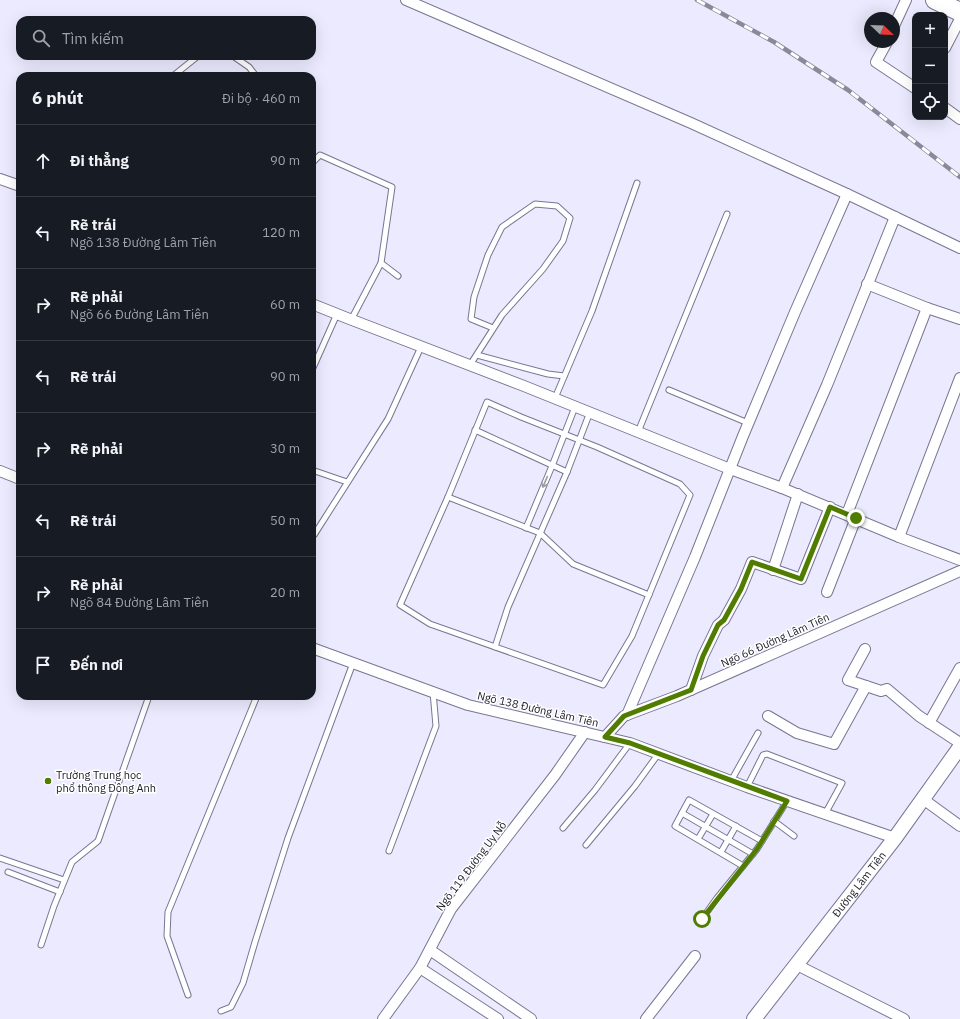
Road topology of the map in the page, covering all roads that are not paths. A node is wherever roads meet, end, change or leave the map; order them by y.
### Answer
1 (406, 0) edge
2 (906, 0) edge
3 (935, 0) edge
4 (960, 12) edge
5 (900, 13) edge
6 (960, 19) edge
7 (948, 42) edge
8 (883, 48) edge
9 (193, 60) edge
10 (239, 60) edge
11 (178, 72) edge
12 (253, 72) edge
13 (912, 86) edge
14 (948, 110) edge
15 (960, 119) edge
16 (316, 158) edge
17 (0, 179) edge
18 (637, 183) dead end
19 (16, 185) edge
20 (847, 194) junction
21 (727, 214) dead end
22 (895, 217) junction
23 (960, 248) edge
24 (381, 264) junction
25 (398, 276) dead end
26 (867, 284) junction
27 (316, 306) edge
28 (927, 308) junction
29 (337, 314) junction
30 (960, 319) edge
31 (351, 320) junction
32 (493, 328) junction
33 (421, 347) junction
34 (477, 355) junction
35 (316, 361) edge
36 (470, 365) junction
37 (564, 376) junction
38 (960, 378) edge
39 (669, 390) dead end
40 (555, 398) junction
41 (575, 407) junction
42 (590, 412) junction
43 (748, 423) junction
44 (475, 430) junction
45 (638, 432) junction
46 (564, 434) junction
47 (579, 440) junction
48 (552, 466) junction
49 (730, 469) junction
50 (0, 471) edge
51 (316, 471) edge
52 (567, 472) junction
53 (16, 477) edge
54 (347, 482) junction
55 (782, 488) junction
56 (798, 494) junction
57 (448, 496) junction
58 (830, 507) junction
59 (851, 516) junction
60 (526, 528) junction
61 (316, 532) edge
62 (540, 533) junction
63 (898, 537) junction
64 (960, 560) edge
65 (773, 570) junction
66 (960, 572) edge
67 (827, 592) dead end
68 (649, 595) junction
69 (495, 647) junction
70 (316, 649) edge
71 (865, 649) dead end
72 (354, 663) junction
73 (960, 668) edge
74 (866, 686) junction
75 (691, 690) junction
76 (433, 692) junction
77 (148, 700) edge
78 (255, 700) edge
79 (627, 715) junction
80 (768, 716) dead end
81 (929, 723) junction
82 (585, 732) junction
83 (758, 733) dead end
84 (605, 737) junction
85 (630, 743) junction
86 (960, 743) edge
87 (960, 747) edge
88 (659, 754) junction
89 (731, 781) junction
90 (748, 787) junction
91 (923, 799) junction
92 (787, 801) junction
93 (682, 813) junction
94 (713, 814) junction
95 (825, 814) junction
96 (774, 821) junction
97 (706, 826) junction
98 (736, 826) junction
99 (960, 826) edge
100 (563, 828) dead end
101 (794, 836) dead end
102 (895, 838) junction
103 (698, 839) junction
104 (729, 840) junction
105 (762, 841) junction
106 (586, 845) dead end
107 (388, 851) dead end
108 (721, 852) junction
109 (753, 854) junction
110 (0, 858) edge
111 (743, 866) junction
112 (8, 872) dead end
113 (64, 880) junction
114 (60, 892) junction
115 (702, 919) dead end
116 (42, 945) dead end
117 (430, 950) junction
118 (695, 956) dead end
119 (797, 965) junction
120 (420, 968) junction
121 (188, 995) dead end
122 (221, 1011) dead end
123 (383, 1019) edge
124 (498, 1019) edge
125 (531, 1019) edge
126 (646, 1019) edge
127 (754, 1019) edge
128 (904, 1019) edge

1 - 20 street
2 - 5 street
3 - 4 highway
6 - 7 street
8 - 13 street
9 - 11 lane
10 - 12 lane
14 - 15 street
16 - 24 lane
17 - 19 street
18 - 37 lane
20 - 22 street
20 - 43 street
21 - 45 lane
22 - 23 street
22 - 26 street
24 - 25 lane
24 - 31 lane
26 - 28 street
26 - 55 street
27 - 29 street
28 - 30 street
28 - 59 street
29 - 31 street
29 - 35 lane
31 - 33 street
32 - 32 lane
32 - 34 lane
33 - 36 street
33 - 54 lane
34 - 36 lane
34 - 37 lane
36 - 40 street
37 - 40 lane
38 - 63 street
39 - 43 lane
40 - 41 street
41 - 42 street
41 - 46 lane
42 - 45 street
42 - 47 lane
43 - 49 street
44 - 46 lane
44 - 48 lane
44 - 57 lane
45 - 49 street
46 - 47 lane
46 - 48 lane
47 - 52 lane
47 - 68 lane
48 - 52 lane
48 -> 60 lane
49 - 55 street
49 - 79 street
50 - 53 street
51 - 54 lane
52 - 62 lane
54 - 61 lane
55 - 56 street
56 - 58 street
56 - 65 street
57 - 60 lane
57 - 69 lane
58 - 59 street
58 - 65 street
59 - 63 street
59 - 67 street
60 - 62 lane
62 - 68 lane
62 - 69 lane
63 - 64 street
65 - 75 street
66 - 75 street, Ngõ 66 Đường Lâm Tiên
68 - 69 lane
70 - 72 street, Ngõ 138 Đường Lâm Tiên
71 - 74 street
72 - 76 street, Ngõ 138 Đường Lâm Tiên
72 - 122 lane
73 - 81 street
74 - 80 street
74 - 81 street
75 - 79 street, Ngõ 66 Đường Lâm Tiên
76 - 82 street, Ngõ 138 Đường Lâm Tiên
76 - 107 lane
77 - 113 lane
78 - 121 lane
79 - 84 street, Ngõ 66 Đường Lâm Tiên
81 - 86 street
82 - 84 street, Ngõ 138 Đường Lâm Tiên
82 - 117 street, Ngõ 119 Đường Uy Nỗ
83 - 89 lane
84 - 85 street, Ngõ 138 Đường Lâm Tiên
85 - 88 street, Ngõ 138 Đường Lâm Tiên
85 - 100 lane
87 - 91 street, Đường Lâm Tiên
88 - 89 street, Ngõ 138 Đường Lâm Tiên
88 - 106 lane
89 - 90 street, Ngõ 138 Đường Lâm Tiên
90 - 92 street, Ngõ 138 Đường Lâm Tiên
90 - 95 lane
91 - 99 street
91 - 102 street, Đường Lâm Tiên
92 - 95 street, Ngõ 138 Đường Lâm Tiên
92 - 96 lane
93 - 94 lane
93 - 97 lane
93 - 103 lane
94 - 97 lane
94 - 98 lane
95 - 102 street, Ngõ 138 Đường Lâm Tiên
96 - 101 lane
96 - 105 lane
97 - 103 lane
97 - 104 lane
98 - 104 lane
98 - 105 lane
102 - 119 street, Đường Lâm Tiên
103 - 108 lane
104 - 108 lane
104 - 109 lane
105 - 109 lane
108 - 111 lane
109 - 111 lane
110 - 113 lane
111 - 115 lane
112 - 114 lane
113 - 114 lane
114 - 116 lane
117 - 120 street, Ngõ 119 Đường Uy Nỗ
117 - 125 street
118 - 126 street
119 - 127 street, Đường Lâm Tiên
119 - 128 street
120 - 123 street, Ngõ 119 Đường Uy Nỗ
120 - 124 street

